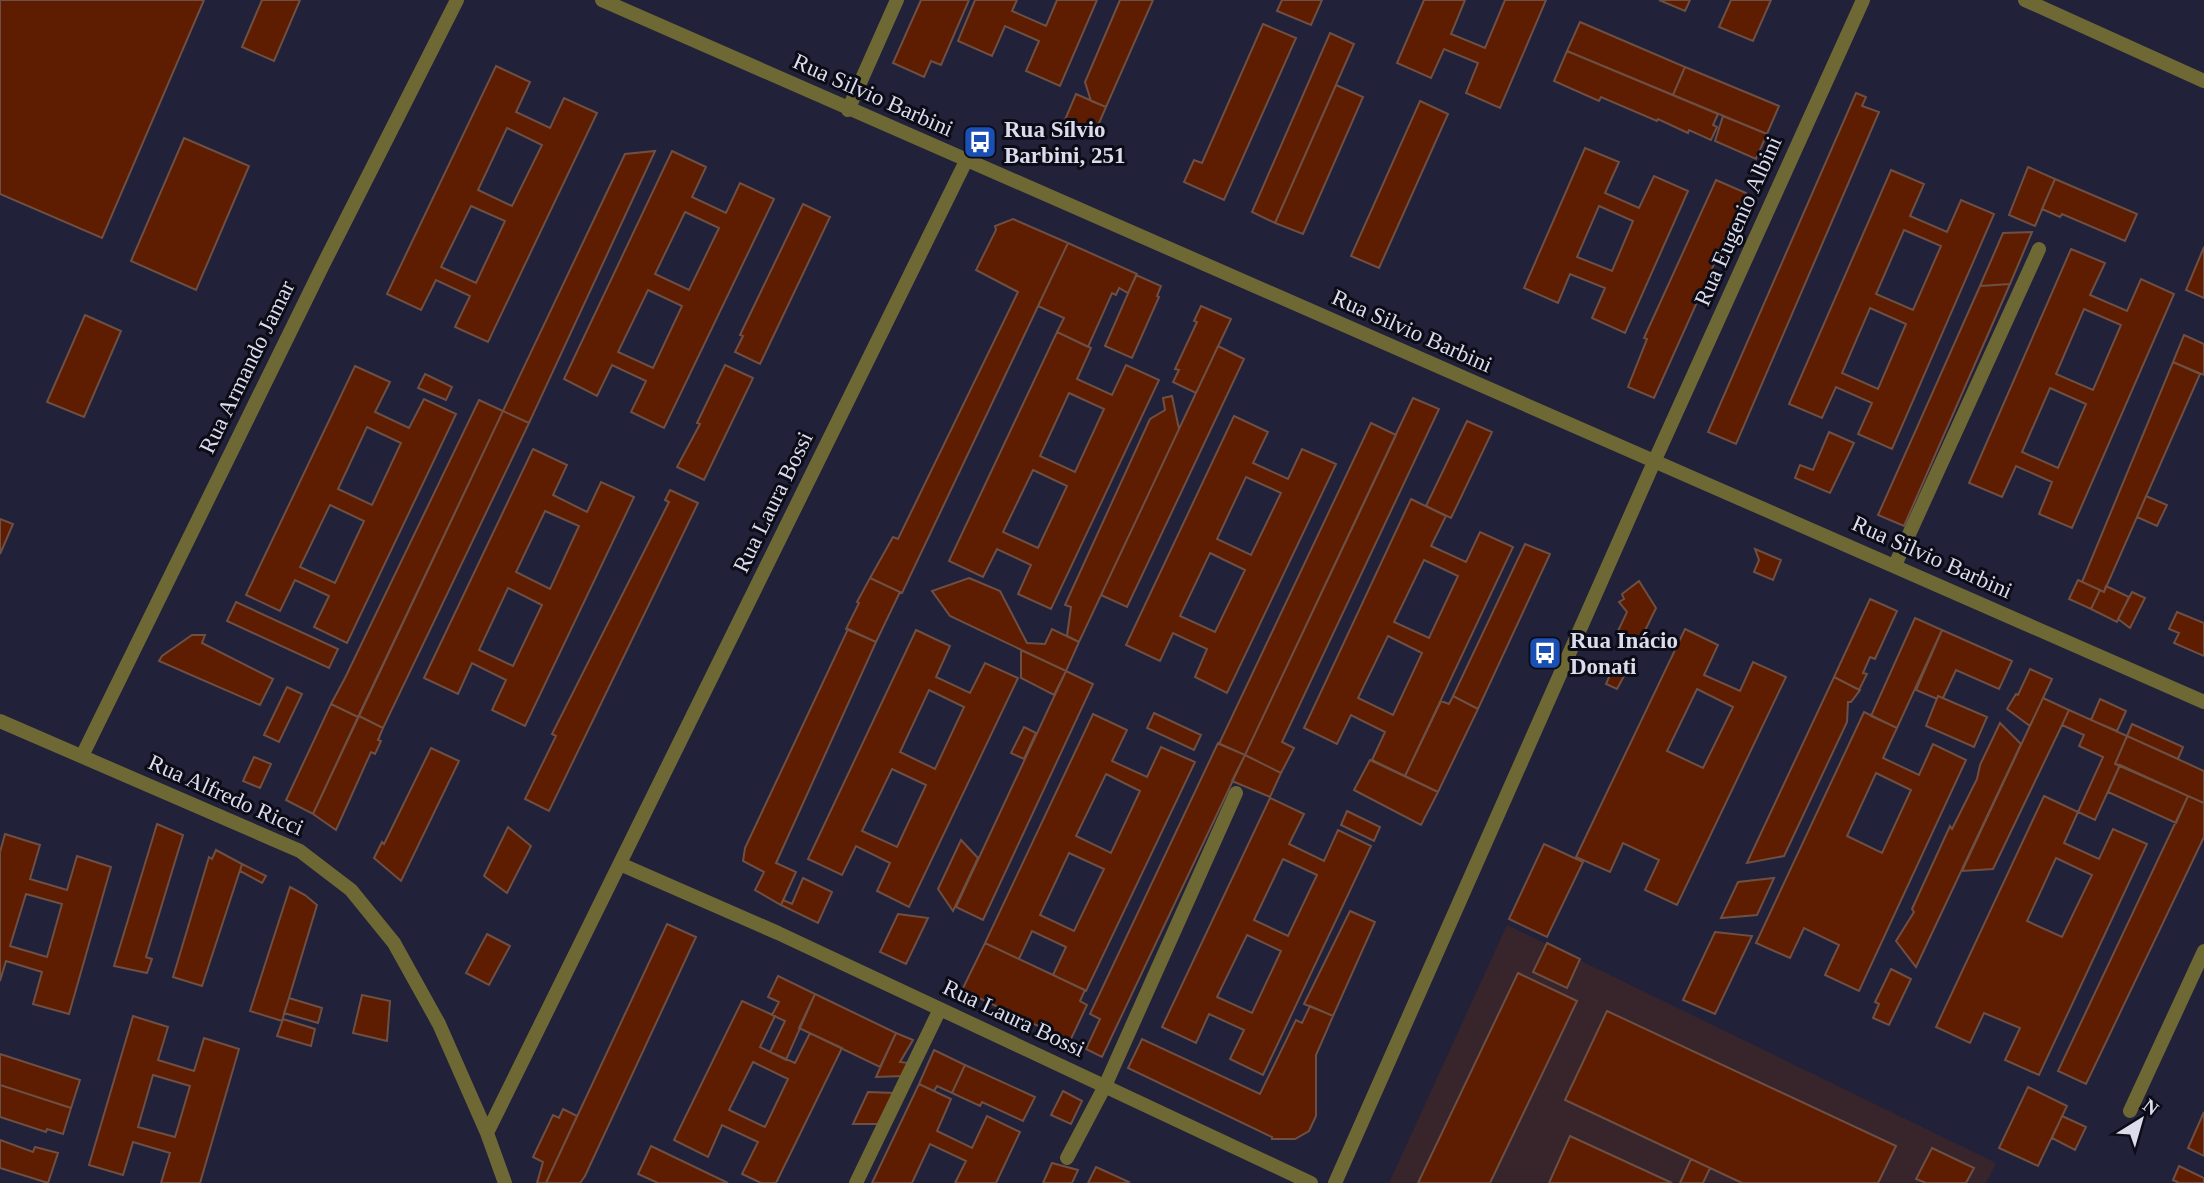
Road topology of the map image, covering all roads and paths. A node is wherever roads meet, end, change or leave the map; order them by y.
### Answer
1 (457, 0) edge
2 (602, 0) edge
3 (897, 0) edge
4 (1863, 0) edge
5 (2025, 0) edge
6 (2204, 80) edge
7 (849, 110) junction
8 (966, 161) junction
9 (2039, 249) dead end
10 (1654, 461) junction
11 (1895, 565) junction
12 (2204, 702) edge
13 (0, 721) edge
14 (82, 756) junction
15 (1236, 793) dead end
16 (620, 864) junction
17 (2204, 951) edge
18 (940, 1009) junction
19 (1105, 1086) junction
20 (2130, 1111) dead end
21 (487, 1132) junction
22 (1067, 1158) dead end
23 (505, 1183) edge
24 (856, 1183) edge
25 (1311, 1183) edge
26 (1335, 1183) edge

1 - 14 street, Rua Armando Jamar
2 - 7 street, Rua Silvio Barbini
3 - 7 street
4 - 10 street, Rua Eugenio Albini
5 - 6 street
7 - 8 street, Rua Silvio Barbini
8 - 10 street, Rua Silvio Barbini
8 - 16 street, Rua Laura Bossi
9 - 11 street
10 - 11 street, Rua Silvio Barbini
10 - 26 street
11 - 12 street, Rua Silvio Barbini
13 - 14 street, Rua Alfredo Ricci
14 - 21 street, Rua Alfredo Ricci
15 - 19 street
16 - 18 street, Rua Laura Bossi
16 - 21 street, Rua Laura Bossi
17 - 20 street
18 - 19 street, Rua Laura Bossi
18 - 24 street
19 - 22 street
19 - 25 street, Rua Laura Bossi
21 - 23 street, Rua Alfredo Ricci

